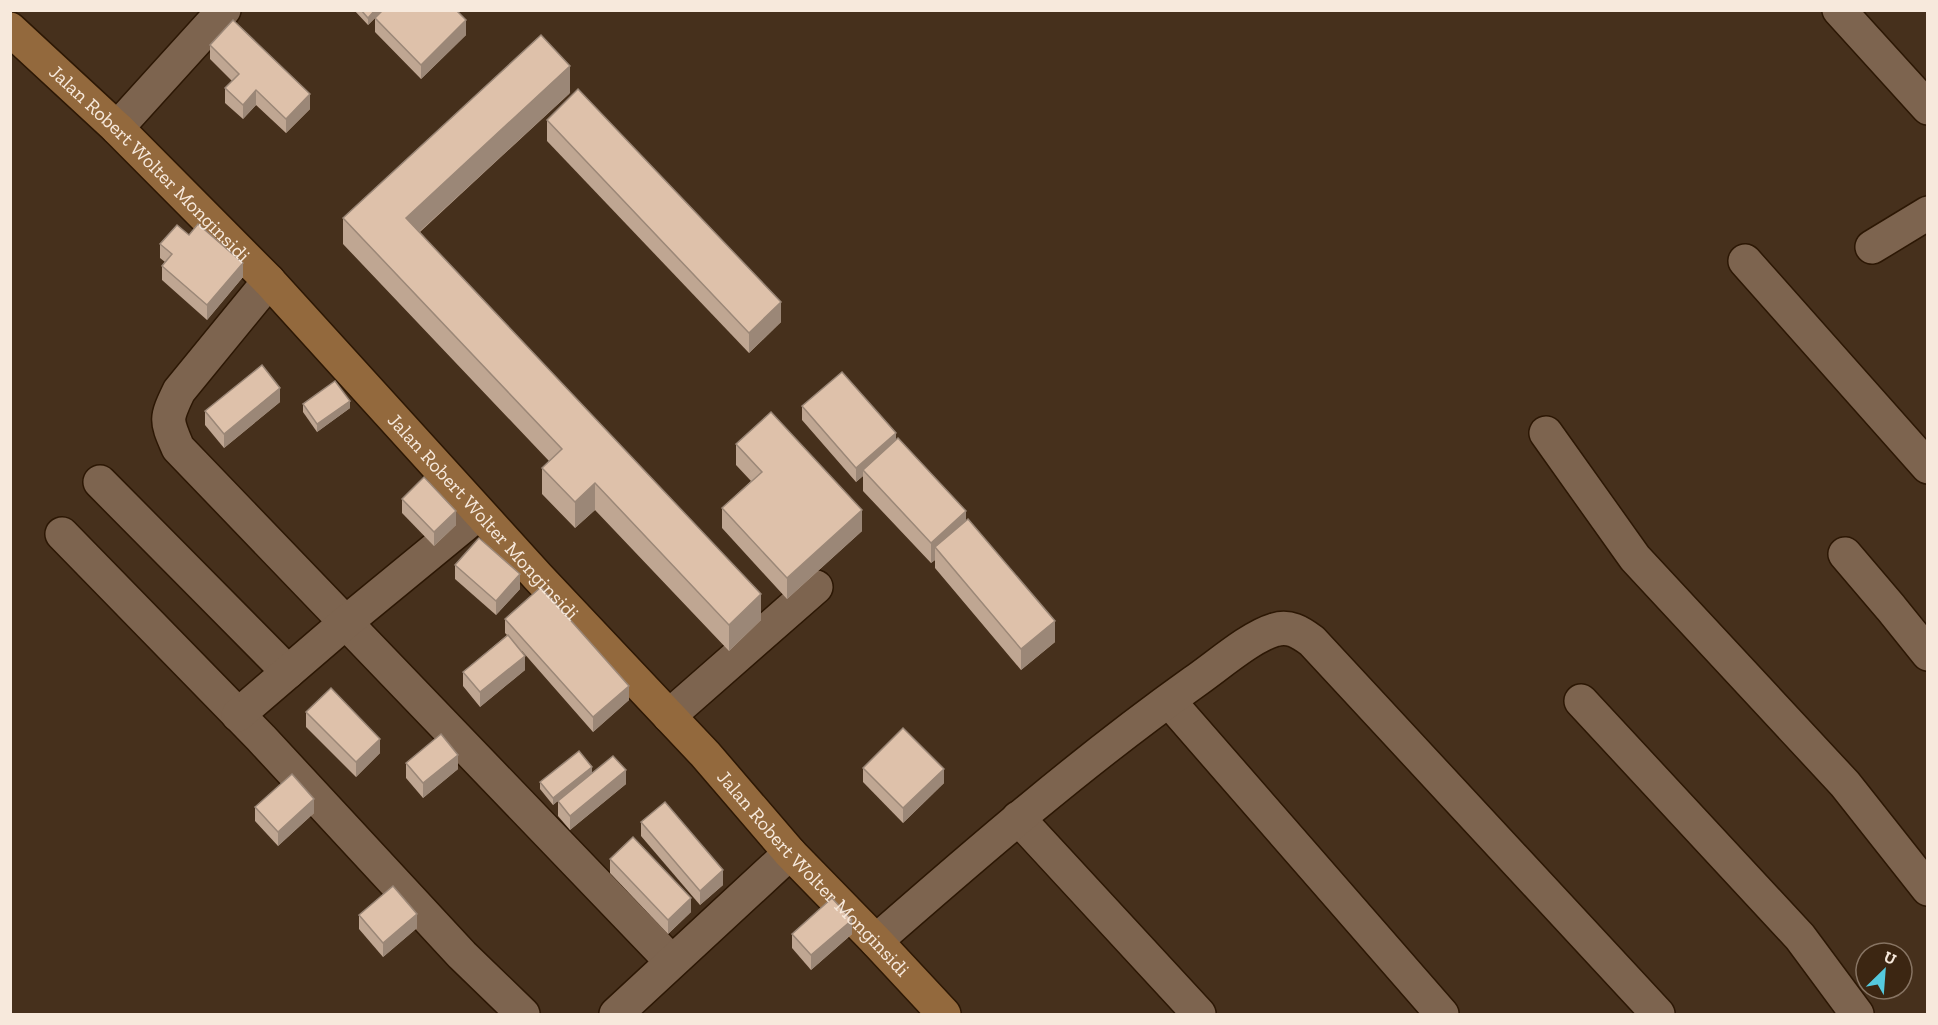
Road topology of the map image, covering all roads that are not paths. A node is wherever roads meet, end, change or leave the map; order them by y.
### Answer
1 (224, 10) edge
2 (1839, 10) edge
3 (10, 29) edge
4 (1928, 108) edge
5 (117, 128) junction
6 (1928, 213) edge
7 (1872, 247) dead end
8 (1745, 261) dead end
9 (269, 281) junction
10 (1546, 433) dead end
11 (1928, 467) edge
12 (100, 482) dead end
13 (479, 513) junction
14 (62, 534) dead end
15 (1845, 555) dead end
16 (816, 587) dead end
17 (345, 623) junction
18 (1928, 654) edge
19 (288, 672) junction
20 (1169, 701) junction
21 (1581, 701) dead end
22 (238, 715) junction
23 (669, 716) junction
24 (1018, 818) junction
25 (790, 853) junction
26 (1928, 889) edge
27 (876, 941) junction
28 (671, 962) junction
29 (523, 1014) edge
30 (616, 1014) edge
31 (944, 1014) edge
32 (1199, 1014) edge
33 (1442, 1014) edge
34 (1658, 1014) edge
35 (1857, 1014) edge

1 - 5 street
2 - 4 street
3 - 5 main road, Jalan Robert Wolter Monginsidi
5 - 9 main road, Jalan Robert Wolter Monginsidi
6 - 7 street
8 - 11 street
9 - 13 main road, Jalan Robert Wolter Monginsidi
9 - 17 street
10 - 26 street
12 - 19 street
13 - 17 street
13 - 23 main road, Jalan Robert Wolter Monginsidi
14 - 22 street
15 - 18 street
16 - 23 street
17 - 19 street
17 - 28 street
19 - 22 street
20 - 24 street
20 - 33 street
20 - 34 street
21 - 35 street
22 - 29 street
23 - 25 main road, Jalan Robert Wolter Monginsidi
24 - 27 street
24 - 32 street
25 - 27 main road, Jalan Robert Wolter Monginsidi
25 - 28 street
27 - 31 main road, Jalan Robert Wolter Monginsidi
28 - 30 street

